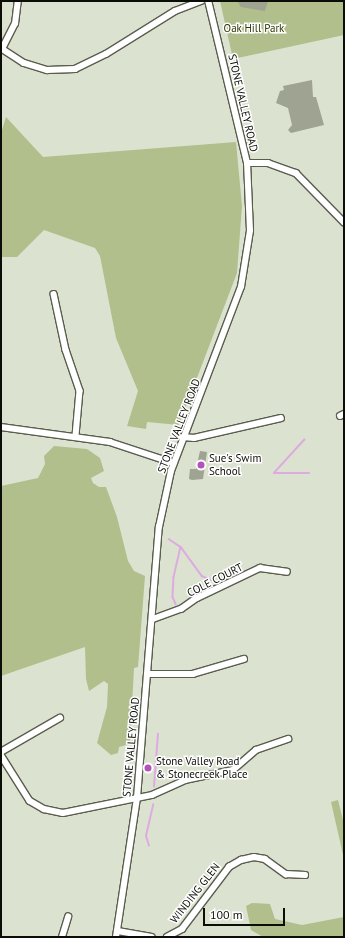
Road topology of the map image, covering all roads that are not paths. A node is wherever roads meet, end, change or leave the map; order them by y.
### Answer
1 (18, 1) edge
2 (201, 1) edge
3 (208, 1) edge
4 (2, 49) edge
5 (247, 163) junction
6 (344, 222) edge
7 (54, 294) dead end
8 (281, 418) dead end
9 (1, 426) edge
10 (76, 436) junction
11 (183, 437) junction
12 (174, 463) junction
13 (287, 572) dead end
14 (153, 619) junction
15 (244, 659) dead end
16 (147, 674) junction
17 (60, 718) dead end
18 (288, 739) dead end
19 (1, 753) edge
20 (137, 798) junction
21 (305, 875) dead end
22 (68, 917) dead end
23 (118, 931) junction
24 (62, 937) edge
25 (116, 937) edge
26 (151, 937) edge
27 (167, 937) edge

1 - 4 street
2 - 4 street
3 - 5 street, STONE VALLEY ROAD
5 - 6 street
5 - 11 street, STONE VALLEY ROAD
7 - 10 street
8 - 11 street
9 - 10 street
10 - 12 street
11 - 12 street, STONE VALLEY ROAD
12 - 14 street, STONE VALLEY ROAD
13 - 14 street, COLE COURT
14 - 16 street, STONE VALLEY ROAD
15 - 16 street
16 - 20 street, STONE VALLEY ROAD
17 - 19 street
18 - 20 street
19 - 20 street
20 - 23 street, STONE VALLEY ROAD
21 - 27 street, WINDING GLEN
22 - 24 street
23 - 25 street, STONE VALLEY ROAD
23 - 26 street

